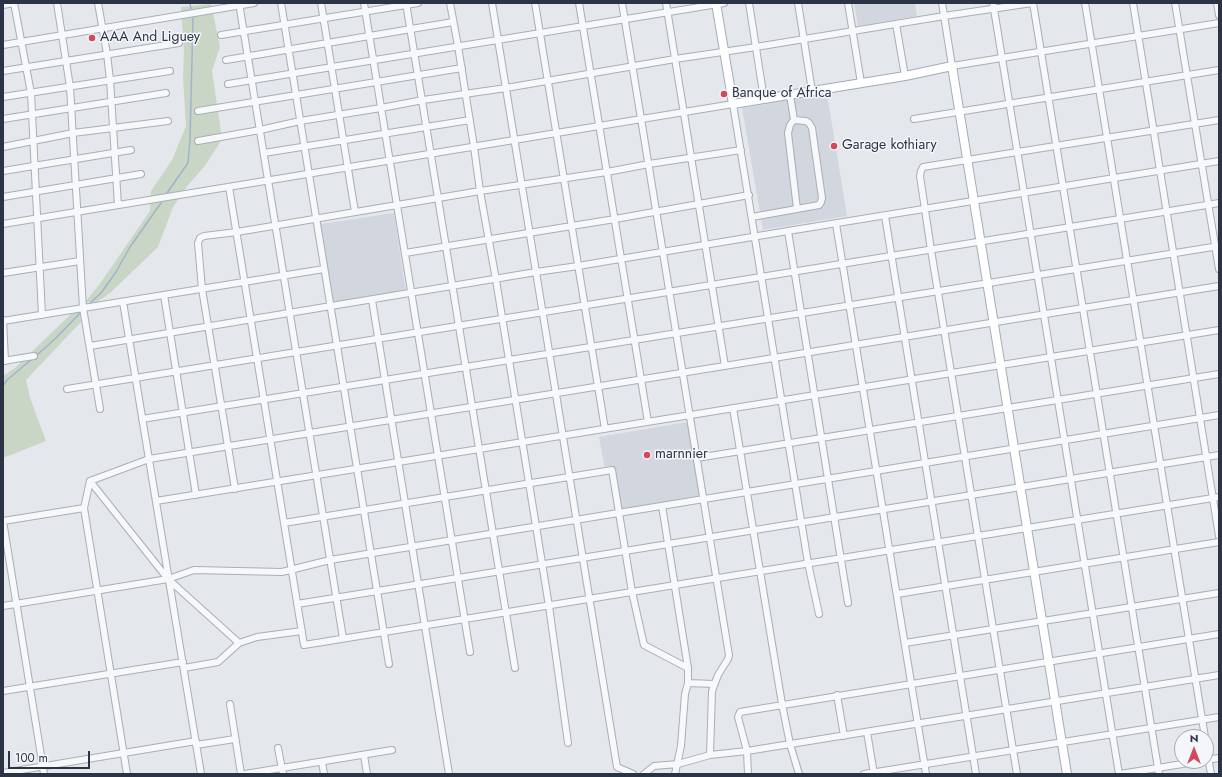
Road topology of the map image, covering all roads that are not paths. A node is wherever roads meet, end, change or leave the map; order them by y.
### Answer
1 (14, 3) edge
2 (57, 3) edge
3 (98, 3) edge
4 (254, 3) edge
5 (281, 3) edge
6 (321, 3) edge
7 (364, 3) edge
8 (418, 3) edge
9 (450, 3) edge
10 (492, 3) edge
11 (536, 3) edge
12 (579, 3) edge
13 (622, 3) edge
14 (666, 3) edge
15 (749, 3) edge
16 (798, 3) edge
17 (848, 3) edge
18 (942, 3) edge
19 (1033, 3) edge
20 (1085, 3) edge
21 (1133, 3) edge
22 (1176, 3) edge
23 (1217, 3) edge
24 (240, 4) edge
25 (407, 4) edge
26 (719, 4) edge
27 (3, 5) edge
28 (994, 6) edge
29 (365, 12) junction
30 (668, 12) junction
31 (1219, 15) edge
32 (944, 16) junction
33 (324, 19) junction
34 (625, 20) junction
35 (453, 22) junction
36 (1219, 23) edge
37 (896, 24) junction
38 (284, 25) junction
39 (583, 26) junction
40 (102, 28) junction
41 (411, 30) junction
42 (1180, 30) junction
43 (853, 31) junction
44 (244, 32) junction
45 (540, 32) junction
46 (61, 35) junction
47 (221, 35) dead end
48 (369, 36) junction
49 (1138, 36) junction
50 (804, 38) junction
51 (498, 40) junction
52 (22, 42) junction
53 (179, 43) dead end
54 (328, 43) junction
55 (1091, 44) junction
56 (3, 45) edge
57 (458, 46) junction
58 (756, 47) junction
59 (288, 50) junction
60 (724, 51) junction
61 (1041, 52) junction
62 (107, 54) junction
63 (415, 54) junction
64 (248, 56) junction
65 (675, 58) junction
66 (1002, 58) junction
67 (226, 60) dead end
68 (66, 61) junction
69 (373, 61) junction
70 (633, 66) junction
71 (952, 66) junction
72 (26, 67) junction
73 (332, 68) junction
74 (462, 68) junction
75 (170, 70) dead end
76 (1219, 70) edge
77 (3, 71) edge
78 (292, 74) junction
79 (591, 74) junction
80 (418, 75) junction
81 (1187, 75) junction
82 (905, 76) junction
83 (110, 80) junction
84 (548, 80) junction
85 (252, 81) junction
86 (377, 82) junction
87 (1145, 82) junction
88 (228, 84) dead end
89 (861, 84) junction
90 (70, 87) junction
91 (506, 88) junction
92 (335, 89) junction
93 (1099, 90) junction
94 (812, 91) junction
95 (31, 93) junction
96 (166, 93) dead end
97 (466, 94) junction
98 (296, 95) junction
99 (790, 95) junction
100 (3, 98) edge
101 (1049, 98) junction
102 (764, 99) junction
103 (423, 100) junction
104 (112, 102) junction
105 (256, 102) junction
106 (733, 104) junction
107 (1010, 104) junction
108 (71, 108) junction
109 (381, 108) junction
110 (198, 111) dead end
111 (684, 112) junction
112 (959, 112) junction
113 (32, 115) junction
114 (340, 115) junction
115 (3, 119) edge
116 (641, 119) junction
117 (914, 119) dead end
118 (470, 120) junction
119 (794, 120) junction
120 (1219, 120) edge
121 (168, 121) dead end
122 (300, 121) junction
123 (1195, 123) junction
124 (600, 126) junction
125 (113, 127) junction
126 (427, 127) junction
127 (260, 130) junction
128 (1153, 130) junction
129 (73, 133) junction
130 (557, 133) junction
131 (385, 134) junction
132 (1107, 138) junction
133 (344, 140) junction
134 (514, 140) junction
135 (33, 141) junction
136 (198, 141) dead end
137 (1057, 146) junction
138 (3, 147) edge
139 (304, 147) junction
140 (474, 147) junction
141 (131, 150) dead end
142 (741, 150) junction
143 (1018, 152) junction
144 (114, 153) junction
145 (264, 153) junction
146 (431, 154) junction
147 (691, 158) junction
148 (74, 160) junction
149 (389, 160) junction
150 (967, 161) junction
151 (1219, 161) edge
152 (649, 164) junction
153 (1202, 164) junction
154 (34, 166) junction
155 (348, 167) junction
156 (1160, 171) junction
157 (3, 172) edge
158 (607, 172) junction
159 (141, 174) dead end
160 (309, 174) junction
161 (116, 178) junction
162 (1113, 178) junction
163 (564, 179) junction
164 (268, 180) junction
165 (76, 185) junction
166 (522, 186) junction
167 (229, 187) junction
168 (1063, 187) junction
169 (36, 191) junction
170 (480, 191) junction
171 (1024, 193) junction
172 (749, 195) junction
173 (3, 196) edge
174 (438, 199) junction
175 (974, 201) junction
176 (700, 203) junction
177 (1219, 203) edge
178 (118, 205) junction
179 (1208, 205) junction
180 (397, 206) junction
181 (797, 209) junction
182 (926, 209) junction
183 (657, 211) junction
184 (77, 212) junction
185 (355, 212) junction
186 (1166, 212) junction
187 (885, 216) junction
188 (752, 217) junction
189 (37, 219) junction
190 (316, 219) junction
191 (615, 219) junction
192 (1120, 219) junction
193 (3, 224) edge
194 (836, 224) junction
195 (276, 225) junction
196 (572, 226) junction
197 (1070, 227) junction
198 (788, 231) junction
199 (236, 232) junction
200 (530, 232) junction
201 (1031, 234) junction
202 (755, 237) junction
203 (489, 239) junction
204 (980, 242) junction
205 (706, 245) junction
206 (1217, 246) edge
207 (446, 247) junction
208 (931, 250) junction
209 (663, 252) junction
210 (405, 253) junction
211 (1173, 253) junction
212 (891, 256) junction
213 (621, 259) junction
214 (1127, 260) junction
215 (80, 261) junction
216 (843, 264) junction
217 (578, 266) junction
218 (39, 267) junction
219 (324, 269) junction
220 (1077, 269) junction
221 (1219, 269) edge
222 (536, 272) junction
223 (794, 272) junction
224 (3, 273) edge
225 (1038, 275) junction
226 (284, 276) junction
227 (762, 277) junction
228 (496, 280) junction
229 (245, 282) junction
230 (987, 283) junction
231 (712, 284) junction
232 (1219, 286) edge
233 (453, 287) junction
234 (202, 289) junction
235 (938, 291) junction
236 (669, 292) junction
237 (1180, 293) junction
238 (411, 294) junction
239 (164, 295) junction
240 (898, 297) junction
241 (628, 299) junction
242 (372, 300) junction
243 (1133, 300) junction
244 (123, 302) junction
245 (850, 305) junction
246 (585, 306) junction
247 (330, 307) junction
248 (83, 308) junction
249 (1083, 308) junction
250 (542, 312) junction
251 (801, 312) junction
252 (290, 314) junction
253 (42, 315) junction
254 (1044, 315) junction
255 (502, 318) junction
256 (768, 318) junction
257 (251, 320) junction
258 (3, 321) edge
259 (994, 323) junction
260 (459, 326) junction
261 (719, 326) junction
262 (209, 327) junction
263 (1219, 330) edge
264 (944, 331) junction
265 (170, 333) junction
266 (417, 333) junction
267 (676, 333) junction
268 (1186, 335) junction
269 (905, 337) junction
270 (378, 339) junction
271 (129, 340) junction
272 (634, 340) junction
273 (1140, 343) junction
274 (856, 345) junction
275 (90, 346) junction
276 (337, 346) junction
277 (591, 346) junction
278 (1090, 351) junction
279 (296, 352) junction
280 (807, 353) junction
281 (549, 354) junction
282 (34, 356) dead end
283 (1051, 357) junction
284 (257, 358) junction
285 (775, 358) junction
286 (4, 361) edge
287 (510, 361) junction
288 (215, 365) junction
289 (1000, 365) junction
290 (725, 366) junction
291 (466, 367) junction
292 (176, 372) junction
293 (683, 373) junction
294 (951, 373) junction
295 (424, 374) junction
296 (1219, 374) edge
297 (135, 378) junction
298 (1193, 378) junction
299 (385, 380) junction
300 (641, 380) junction
301 (912, 380) junction
302 (96, 384) junction
303 (1147, 385) junction
304 (343, 387) junction
305 (598, 387) junction
306 (863, 387) junction
307 (67, 389) dead end
308 (303, 393) junction
309 (1097, 393) junction
310 (556, 394) junction
311 (814, 395) junction
312 (264, 400) junction
313 (516, 400) junction
314 (782, 400) junction
315 (1058, 400) junction
316 (222, 406) junction
317 (472, 407) junction
318 (733, 408) junction
319 (1007, 408) junction
320 (100, 409) dead end
321 (183, 413) junction
322 (431, 414) junction
323 (690, 415) junction
324 (1219, 415) edge
325 (958, 416) junction
326 (1200, 418) junction
327 (142, 419) junction
328 (392, 420) junction
329 (648, 422) junction
330 (918, 422) junction
331 (1154, 426) junction
332 (350, 427) junction
333 (605, 429) junction
334 (870, 430) junction
335 (310, 433) junction
336 (1104, 434) junction
337 (562, 436) junction
338 (821, 438) junction
339 (270, 440) junction
340 (1065, 440) junction
341 (522, 442) junction
342 (789, 443) junction
343 (228, 446) junction
344 (1014, 448) junction
345 (479, 449) junction
346 (740, 451) junction
347 (190, 453) junction
348 (1219, 455) edge
349 (438, 456) junction
350 (965, 456) junction
351 (697, 458) junction
352 (1206, 458) junction
353 (149, 459) junction
354 (398, 462) junction
355 (925, 463) junction
356 (1160, 465) junction
357 (357, 469) junction
358 (876, 471) junction
359 (1110, 473) junction
360 (316, 476) junction
361 (569, 477) junction
362 (828, 479) junction
363 (1071, 479) junction
364 (90, 482) junction
365 (277, 482) junction
366 (529, 483) junction
367 (795, 484) junction
368 (1020, 487) junction
369 (235, 489) junction
370 (486, 491) junction
371 (747, 492) junction
372 (196, 495) junction
373 (971, 495) junction
374 (444, 497) junction
375 (1216, 498) edge
376 (703, 499) junction
377 (156, 502) junction
378 (932, 502) junction
379 (405, 504) junction
380 (662, 506) junction
381 (1167, 506) junction
382 (84, 508) junction
383 (364, 510) junction
384 (883, 510) junction
385 (619, 513) junction
386 (1117, 514) junction
387 (323, 517) junction
388 (834, 518) junction
389 (576, 520) junction
390 (1078, 520) junction
391 (284, 523) junction
392 (802, 523) junction
393 (536, 527) junction
394 (1027, 528) junction
395 (753, 530) junction
396 (493, 534) junction
397 (978, 536) junction
398 (1219, 536) edge
399 (710, 538) junction
400 (451, 541) junction
401 (938, 542) junction
402 (1219, 542) edge
403 (668, 544) junction
404 (412, 547) junction
405 (1174, 549) junction
406 (890, 550) junction
407 (625, 551) junction
408 (371, 554) junction
409 (1124, 557) junction
410 (582, 558) junction
411 (841, 558) junction
412 (330, 560) junction
413 (808, 563) junction
414 (1085, 564) junction
415 (542, 565) junction
416 (292, 569) junction
417 (760, 571) junction
418 (499, 572) junction
419 (1034, 572) junction
420 (458, 578) junction
421 (716, 578) junction
422 (168, 579) junction
423 (985, 580) junction
424 (418, 585) junction
425 (675, 585) junction
426 (945, 586) junction
427 (97, 590) junction
428 (377, 591) junction
429 (632, 592) junction
430 (1219, 593) edge
431 (897, 594) junction
432 (336, 598) junction
433 (589, 599) junction
434 (1182, 599) junction
435 (848, 603) dead end
436 (16, 604) junction
437 (297, 604) junction
438 (3, 606) edge
439 (549, 606) junction
440 (1132, 607) junction
441 (506, 612) junction
442 (1093, 613) junction
443 (819, 614) dead end
444 (464, 619) junction
445 (1042, 621) junction
446 (425, 625) junction
447 (993, 629) junction
448 (302, 630) junction
449 (383, 632) junction
450 (1219, 634) edge
451 (953, 636) junction
452 (343, 638) junction
453 (1189, 639) junction
454 (239, 643) junction
455 (905, 643) junction
456 (1139, 647) junction
457 (470, 652) dead end
458 (1100, 653) junction
459 (1049, 661) junction
460 (389, 664) dead end
461 (183, 666) junction
462 (515, 668) dead end
463 (688, 668) junction
464 (1000, 669) junction
465 (111, 674) junction
466 (1219, 675) edge
467 (960, 676) junction
468 (1195, 679) junction
469 (688, 683) junction
470 (911, 683) junction
471 (714, 684) junction
472 (30, 687) junction
473 (1145, 687) junction
474 (3, 691) edge
475 (1106, 693) junction
476 (837, 695) junction
477 (1055, 702) junction
478 (230, 704) dead end
479 (782, 704) junction
480 (1007, 709) junction
481 (966, 716) junction
482 (1219, 717) edge
483 (1202, 720) junction
484 (918, 724) junction
485 (1152, 728) junction
486 (1204, 729) edge
487 (867, 732) junction
488 (1113, 734) junction
489 (844, 736) junction
490 (235, 739) junction
491 (1062, 742) junction
492 (196, 743) junction
493 (568, 743) dead end
494 (790, 744) junction
495 (278, 748) dead end
496 (392, 750) dead end
497 (1013, 750) junction
498 (747, 751) junction
499 (124, 753) junction
500 (364, 755) junction
501 (710, 756) junction
502 (973, 756) junction
503 (322, 762) junction
504 (678, 764) junction
505 (924, 764) junction
506 (43, 767) junction
507 (1174, 767) edge
508 (282, 771) edge
509 (1159, 771) edge
510 (873, 773) edge
511 (3, 774) edge
512 (44, 774) edge
513 (127, 774) edge
514 (201, 774) edge
515 (241, 774) edge
516 (245, 774) edge
517 (324, 774) edge
518 (367, 774) edge
519 (449, 774) edge
520 (633, 774) edge
521 (644, 774) edge
522 (675, 774) edge
523 (748, 774) edge
524 (799, 774) edge
525 (864, 774) edge
526 (926, 774) edge
527 (976, 774) edge
528 (1017, 774) edge
529 (1067, 774) edge
530 (1120, 774) edge

1 - 27 street
1 - 52 street
2 - 46 street
3 - 40 street
4 - 24 street
5 - 38 street
6 - 33 street
7 - 29 street
8 - 25 street
9 - 35 street
10 - 51 street
11 - 45 street
12 - 39 street
13 - 34 street
14 - 30 street
15 - 58 street
16 - 50 street
17 - 43 street
18 - 32 street
19 - 28 street
19 - 61 street
20 - 55 street
21 - 49 street
22 - 42 street
23 - 31 street
24 - 40 street
24 - 44 street
25 - 29 street
25 - 41 street
26 - 30 street
26 - 60 main road
28 - 32 street
28 - 66 street
29 - 33 street
29 - 48 street
30 - 34 street
30 - 65 street
32 - 37 street
32 - 71 street
33 - 38 street
33 - 54 street
34 - 39 street
34 - 70 street
35 - 41 street
35 - 57 street
36 - 42 street
37 - 43 street
37 - 82 street
38 - 44 street
38 - 59 street
39 - 45 street
39 - 79 street
40 - 46 street
40 - 62 street
41 - 48 street
41 - 63 street
42 - 49 street
42 - 81 street
43 - 50 street
43 - 89 street
44 - 47 street
44 - 64 street
45 - 51 street
45 - 84 street
46 - 52 street
46 - 68 street
48 - 54 street
48 - 69 street
49 - 55 street
49 - 87 street
50 - 58 street
50 - 94 street
51 - 57 street
51 - 91 street
52 - 56 street
52 - 72 street
53 - 62 street
54 - 59 street
54 - 73 street
55 - 61 street
55 - 93 street
57 - 63 street
57 - 74 street
58 - 60 street
58 - 102 street
59 - 64 street
59 - 78 street
60 - 65 street
60 - 106 main road
61 - 66 street
61 - 101 street
62 - 68 street
62 - 83 street
63 - 69 street
63 - 80 street
64 - 67 street
64 - 85 street
65 - 70 street
65 - 111 street
66 - 71 street
66 - 107 street
68 - 72 street
68 - 90 street
69 - 73 street
69 - 86 street
70 - 79 street
70 - 116 street
71 - 82 main road
71 - 112 main road
72 - 77 street
72 - 95 street
73 - 78 street
73 - 92 street
74 - 80 street
74 - 97 street
75 - 83 street
76 - 81 street
78 - 85 street
78 - 98 street
79 - 84 street
79 - 124 street
80 - 86 street
80 - 103 street
81 - 87 street
81 - 123 street
82 - 89 main road
83 - 90 street
83 - 104 street
84 - 91 street
84 - 130 street
85 - 88 street
85 - 105 street
86 - 92 street
86 - 109 street
87 - 93 street
87 - 128 street
89 - 94 main road
90 - 95 street
90 - 108 street
91 - 97 street
91 - 134 street
92 - 98 street
92 - 114 street
93 - 101 street
93 - 132 street
94 - 99 main road
95 - 100 street
95 - 113 street
96 - 104 street
97 - 103 street
97 - 118 street
98 - 105 street
98 - 122 street
99 - 102 main road
99 - 119 street
101 - 107 street
101 - 137 street
102 - 106 main road
103 - 109 street
103 - 126 street
104 - 108 street
104 - 125 street
105 - 110 street
105 - 127 street
106 - 111 street
106 - 142 street
107 - 112 street
107 - 143 street
108 - 113 street
108 - 129 street
109 - 114 street
109 - 131 street
111 - 116 street
111 - 147 street
112 - 117 street
112 - 150 main road
113 - 115 street
113 - 135 street
114 - 122 street
114 - 133 street
116 - 124 street
116 - 152 street
118 - 126 street
118 - 140 street
119 - 181 street
119 - 181 street
120 - 123 street
121 - 125 street
122 - 127 street
122 - 139 street
123 - 128 street
123 - 153 street
124 - 130 street
124 - 158 street
125 - 129 street
125 - 144 street
126 - 131 street
126 - 146 street
127 - 136 street
127 - 145 street
128 - 132 street
128 - 156 street
129 - 135 street
129 - 148 street
130 - 134 street
130 - 163 street
131 - 133 street
131 - 149 street
132 - 137 street
132 - 162 street
133 - 139 street
133 - 155 street
134 - 140 street
134 - 166 street
135 - 138 street
135 - 154 street
137 - 143 street
137 - 168 street
139 - 145 street
139 - 160 street
140 - 146 street
140 - 170 street
141 - 144 street
142 - 147 street
142 - 172 street
143 - 150 street
143 - 171 street
144 - 148 street
144 - 161 street
145 - 164 street
146 - 149 street
146 - 174 street
147 - 152 street
147 - 176 street
148 - 154 street
148 - 165 street
149 - 155 street
149 - 180 street
150 - 175 main road
150 - 182 street
151 - 153 street
152 - 158 street
152 - 183 street
153 - 156 street
153 - 179 street
154 - 157 street
154 - 169 street
155 - 160 street
155 - 185 street
156 - 162 street
156 - 186 street
158 - 163 street
158 - 191 street
159 - 161 street
160 - 164 street
160 - 190 street
161 - 165 street
161 - 178 street
162 - 168 street
162 - 192 street
163 - 166 street
163 - 196 street
164 - 167 street
164 - 195 street
165 - 169 street
165 - 184 street
166 - 170 street
166 - 200 street
167 - 178 street
167 - 199 street
168 - 171 street
168 - 197 street
169 - 173 street
169 - 189 street
170 - 174 street
170 - 203 street
171 - 175 street
171 - 201 street
172 - 176 street
172 - 188 street
174 - 180 street
174 - 207 street
175 - 182 street
175 - 204 main road
176 - 183 street
176 - 205 street
177 - 179 street
178 - 184 street
179 - 186 street
179 - 206 street
180 - 185 street
180 - 210 street
181 - 188 street
182 - 187 street
182 - 208 street
183 - 191 street
183 - 209 street
184 - 189 street
184 - 215 street
185 - 190 street
186 - 192 street
186 - 211 street
187 - 194 street
187 - 212 street
188 - 202 street
189 - 193 street
189 - 218 street
190 - 195 street
190 - 219 street
191 - 196 street
191 - 213 street
192 - 197 street
192 - 214 street
194 - 198 street
194 - 216 street
195 - 199 street
195 - 226 street
196 - 200 street
196 - 217 street
197 - 201 street
197 - 220 street
198 - 202 street
198 - 223 street
199 - 229 street
199 - 234 street
200 - 203 street
200 - 222 street
201 - 204 street
201 - 225 street
202 - 205 street
202 - 227 street
203 - 207 street
203 - 228 street
204 - 208 street
204 - 230 main road
205 - 209 street
205 - 231 street
206 - 211 street
206 - 221 street
207 - 210 street
207 - 233 street
208 - 212 street
208 - 235 street
209 - 213 street
209 - 236 street
210 - 238 street
211 - 214 street
211 - 237 street
212 - 216 street
212 - 240 street
213 - 217 street
213 - 241 street
214 - 220 street
214 - 243 street
215 - 218 street
215 - 248 street
216 - 223 street
216 - 245 street
217 - 222 street
217 - 246 street
218 - 224 street
218 - 253 street
219 - 226 street
219 - 247 street
220 - 225 street
220 - 249 street
222 - 228 street
222 - 250 street
223 - 227 street
223 - 251 street
225 - 230 street
225 - 254 street
226 - 229 street
226 - 252 street
227 - 231 street
227 - 256 street
228 - 233 street
228 - 255 street
229 - 234 street
229 - 257 street
230 - 235 street
230 - 259 main road
231 - 236 street
231 - 261 street
232 - 237 street
233 - 238 street
233 - 260 street
234 - 239 street
234 - 262 street
235 - 240 street
235 - 264 street
236 - 241 street
236 - 267 street
237 - 243 street
237 - 268 street
238 - 242 street
238 - 266 street
239 - 244 street
239 - 265 street
240 - 245 street
240 - 269 street
241 - 246 street
241 - 272 street
242 - 247 street
242 - 270 street
243 - 249 street
243 - 273 street
244 - 248 street
244 - 271 street
245 - 251 street
245 - 274 street
246 - 250 street
246 - 277 street
247 - 252 street
247 - 276 street
248 - 253 street
248 - 275 street
249 - 254 street
249 - 278 street
250 - 255 street
250 - 281 street
251 - 256 street
251 - 280 street
252 - 257 street
252 - 279 street
253 - 258 street
254 - 259 street
254 - 283 street
255 - 260 street
255 - 287 street
256 - 261 street
256 - 285 street
257 - 262 street
257 - 284 street
258 - 286 street
259 - 264 street
259 - 289 main road
260 - 266 street
260 - 291 street
261 - 267 street
261 - 290 street
262 - 265 street
262 - 288 street
263 - 268 street
264 - 269 street
264 - 294 street
265 - 271 street
265 - 292 street
266 - 270 street
266 - 295 street
267 - 272 street
267 - 293 street
268 - 273 street
268 - 298 street
269 - 274 street
269 - 301 street
270 - 276 street
270 - 299 street
271 - 275 street
271 - 297 street
272 - 277 street
272 - 300 street
273 - 278 street
273 - 303 street
274 - 280 street
274 - 306 street
275 - 302 street
276 - 279 street
276 - 304 street
277 - 281 street
277 - 305 street
278 - 283 street
278 - 309 street
279 - 284 street
279 - 308 street
280 - 285 street
280 - 311 street
281 - 287 street
281 - 310 street
282 - 286 street
283 - 289 street
283 - 315 street
284 - 288 street
284 - 312 street
285 - 290 street
285 - 314 street
287 - 291 street
287 - 313 street
288 - 292 street
288 - 316 street
289 - 294 street
289 - 319 main road
290 - 293 street
291 - 295 street
291 - 317 street
292 - 297 street
292 - 321 street
293 - 300 street
293 - 323 street
294 - 301 street
294 - 325 street
295 - 299 street
295 - 322 street
296 - 298 street
297 - 302 street
297 - 327 street
298 - 303 street
298 - 326 street
299 - 304 street
299 - 328 street
300 - 305 street
300 - 329 street
301 - 306 street
301 - 330 street
302 - 307 street
302 - 320 street
303 - 309 street
303 - 331 street
304 - 308 street
304 - 332 street
305 - 310 street
305 - 333 street
306 - 311 street
306 - 334 street
308 - 312 street
308 - 335 street
309 - 315 street
309 - 336 street
310 - 313 street
310 - 337 street
311 - 314 street
311 - 338 street
312 - 316 street
312 - 339 street
313 - 317 street
313 - 341 street
314 - 318 street
314 - 342 street
315 - 319 street
315 - 340 street
316 - 321 street
316 - 343 street
317 - 322 street
317 - 345 street
318 - 323 street
318 - 346 street
319 - 325 street
319 - 344 main road
321 - 327 street
321 - 347 street
322 - 328 street
322 - 349 street
323 - 329 street
323 - 351 street
324 - 326 street
325 - 330 street
325 - 350 street
326 - 331 street
326 - 352 street
327 - 353 street
328 - 332 street
328 - 354 street
329 - 333 street
330 - 334 street
330 - 355 street
331 - 336 street
331 - 356 street
332 - 335 street
332 - 357 street
333 - 337 street
334 - 338 street
334 - 358 street
335 - 339 street
335 - 360 street
336 - 340 street
336 - 359 street
337 - 341 street
337 - 361 street
338 - 342 street
338 - 362 street
339 - 343 street
339 - 365 street
340 - 344 street
340 - 363 street
341 - 345 street
341 - 366 street
342 - 346 street
342 - 367 street
343 - 347 street
343 - 369 street
344 - 350 street
344 - 368 main road
345 - 349 street
345 - 370 street
346 - 351 street
346 - 371 street
347 - 353 street
347 - 372 street
348 - 352 street
349 - 354 street
349 - 374 street
350 - 355 street
350 - 373 street
351 - 376 street
352 - 356 street
352 - 375 street
353 - 364 street
353 - 377 street
354 - 357 street
354 - 379 street
355 - 358 street
355 - 378 street
356 - 359 street
356 - 381 street
357 - 360 street
357 - 383 street
358 - 362 street
358 - 384 street
359 - 363 street
359 - 386 street
360 - 365 street
360 - 387 street
361 - 366 street
361 - 385 street
361 - 389 street
362 - 367 street
362 - 388 street
363 - 368 street
363 - 390 street
364 - 382 street
364 - 422 street
365 - 369 street
365 - 391 street
366 - 370 street
366 - 393 street
367 - 371 street
367 - 392 street
368 - 373 street
368 - 394 main road
369 - 372 street
370 - 374 street
370 - 396 street
371 - 376 street
371 - 395 street
372 - 377 street
373 - 378 street
373 - 397 street
374 - 379 street
374 - 400 street
375 - 381 street
375 - 398 street
376 - 380 street
376 - 399 street
377 - 422 street
378 - 384 street
378 - 401 street
379 - 383 street
379 - 404 street
380 - 385 street
380 - 403 street
381 - 386 street
381 - 405 street
382 - 427 street
382 - 436 street
383 - 387 street
383 - 408 street
384 - 388 street
384 - 406 street
385 - 389 street
385 - 407 street
386 - 390 street
386 - 409 street
387 - 391 street
387 - 412 street
388 - 392 street
388 - 411 street
389 - 393 street
389 - 410 street
390 - 394 street
390 - 414 street
391 - 416 street
392 - 395 street
392 - 413 street
393 - 396 street
393 - 415 street
394 - 397 street
394 - 419 main road
395 - 399 street
395 - 417 street
396 - 400 street
396 - 418 street
397 - 401 street
397 - 423 street
399 - 403 street
399 - 421 street
400 - 404 street
400 - 420 street
401 - 406 street
401 - 426 street
402 - 405 street
403 - 407 street
403 - 425 street
404 - 408 street
404 - 424 street
405 - 409 street
405 - 434 street
406 - 411 street
406 - 431 street
407 - 410 street
407 - 429 street
408 - 412 street
408 - 428 street
409 - 414 street
409 - 440 street
410 - 415 street
410 - 433 street
411 - 413 street
411 - 435 street
412 - 416 street
412 - 432 street
413 - 417 street
413 - 443 street
414 - 419 street
414 - 442 street
415 - 418 street
415 - 439 street
416 - 422 street
416 - 437 street
417 - 421 street
417 - 479 street
418 - 420 street
418 - 441 street
419 - 423 street
419 - 445 main road
420 - 424 street
420 - 444 street
421 - 425 street
421 - 471 street
422 - 427 street
422 - 454 street
422 - 461 street
423 - 426 street
423 - 447 street
424 - 428 street
424 - 446 street
425 - 429 street
425 - 463 street
426 - 431 street
426 - 451 street
427 - 436 street
427 - 465 street
428 - 432 street
428 - 449 street
429 - 433 street
429 - 463 street
430 - 434 street
431 - 455 street
432 - 437 street
432 - 452 street
433 - 439 street
433 - 520 street
434 - 440 street
434 - 453 street
436 - 438 street
436 - 472 street
437 - 448 street
439 - 441 street
439 - 493 street
440 - 442 street
440 - 456 street
441 - 444 street
441 - 462 street
442 - 445 street
442 - 458 street
444 - 446 street
444 - 457 street
445 - 447 street
445 - 459 main road
446 - 449 street
446 - 519 street
447 - 451 street
447 - 464 street
448 - 452 street
448 - 454 street
449 - 452 street
449 - 460 street
450 - 453 street
451 - 455 street
451 - 467 street
453 - 456 street
453 - 468 street
454 - 461 street
455 - 470 street
456 - 458 street
456 - 473 street
458 - 459 street
458 - 475 street
459 - 464 street
459 - 477 main road
461 - 465 street
461 - 492 street
463 - 469 street
464 - 467 street
464 - 480 street
465 - 472 street
465 - 499 street
466 - 468 street
467 - 470 street
467 - 481 street
468 - 473 street
468 - 483 street
469 - 471 street
469 - 504 street
470 - 476 street
470 - 484 street
471 - 501 street
472 - 474 street
472 - 506 street
473 - 475 street
473 - 485 street
475 - 477 street
475 - 488 street
476 - 479 street
476 - 489 street
477 - 480 street
477 - 491 main road
478 - 490 street
479 - 494 street
479 - 498 street
480 - 481 street
480 - 497 street
481 - 484 street
481 - 502 street
482 - 483 street
483 - 485 street
483 - 486 street
484 - 487 street
484 - 505 street
485 - 488 street
485 - 509 street
487 - 489 street
487 - 510 street
488 - 491 street
488 - 530 street
489 - 494 street
490 - 492 street
490 - 515 street
491 - 497 street
491 - 529 main road
492 - 499 street
492 - 514 street
494 - 498 street
494 - 524 street
495 - 508 street
496 - 500 street
497 - 502 street
497 - 528 street
498 - 501 street
498 - 523 street
499 - 506 street
499 - 513 street
500 - 503 street
500 - 518 street
501 - 504 street
502 - 505 street
502 - 527 street
503 - 508 street
503 - 517 street
504 - 521 street
504 - 522 street
505 - 510 street
505 - 526 street
506 - 511 street
506 - 512 street
507 - 509 street
508 - 516 street
509 - 530 street
510 - 525 street

